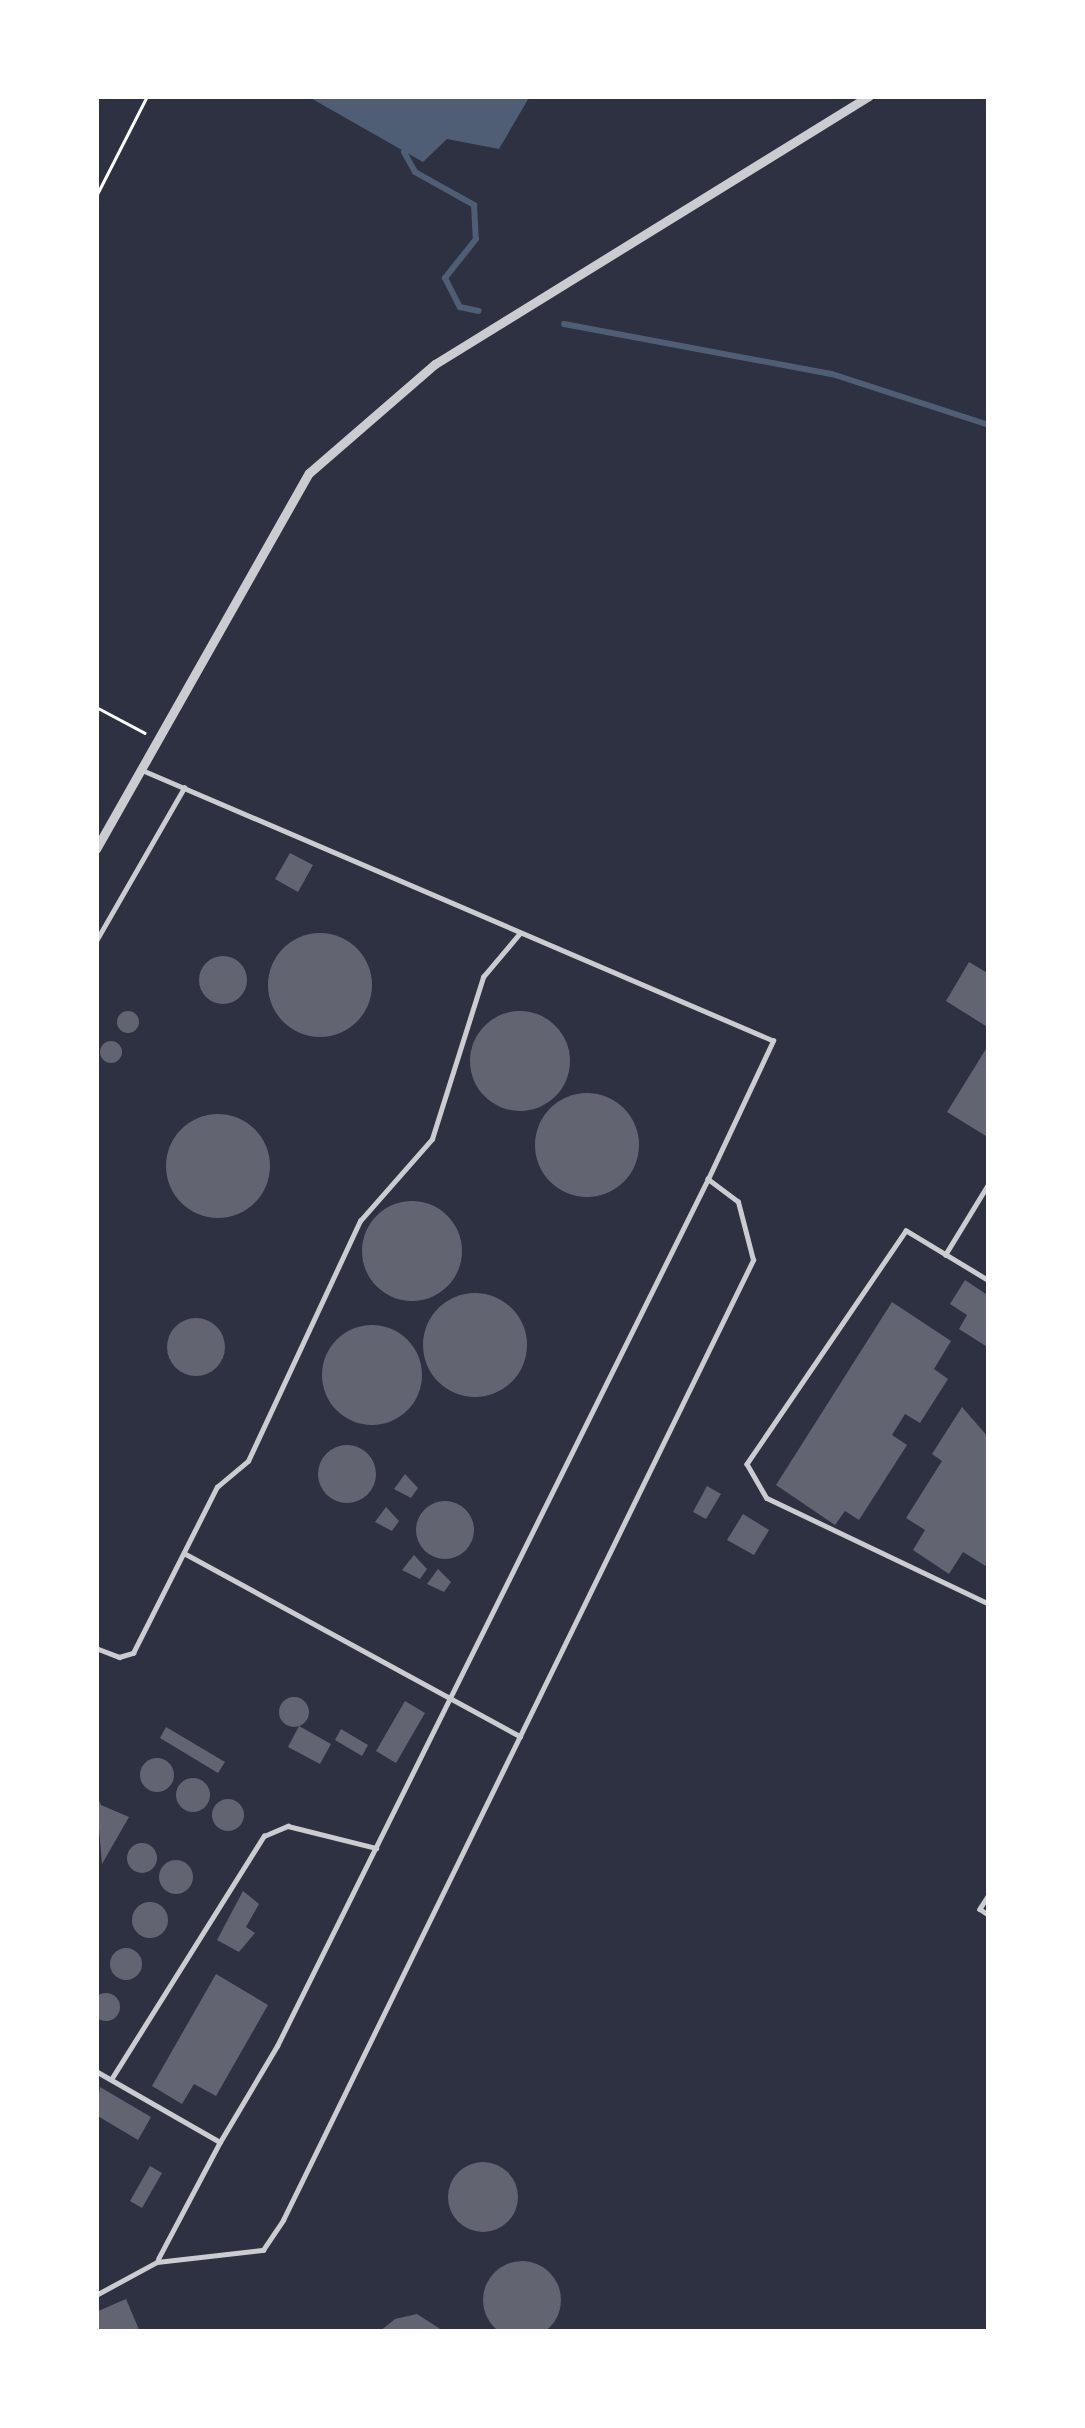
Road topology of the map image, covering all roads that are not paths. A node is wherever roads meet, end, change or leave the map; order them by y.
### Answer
1 (869, 96) edge
2 (141, 770) junction
3 (184, 788) junction
4 (96, 849) edge
5 (520, 932) junction
6 (96, 941) edge
7 (708, 1179) junction
8 (989, 1183) edge
9 (945, 1255) junction
10 (989, 1281) edge
11 (184, 1553) junction
12 (989, 1604) edge
13 (96, 1648) edge
14 (451, 1698) junction
15 (520, 1736) junction
16 (376, 1848) junction
17 (989, 1895) edge
18 (989, 1915) edge
19 (96, 2071) edge
20 (111, 2080) junction
21 (220, 2142) junction
22 (157, 2262) junction
23 (96, 2295) edge

1 - 2 street
2 - 3 lane
2 - 4 street
3 - 5 lane
3 - 6 lane
5 - 7 lane
5 - 11 lane
7 - 14 lane
7 - 15 lane
8 - 9 lane
9 - 10 lane
9 - 12 lane
11 - 13 lane
11 - 14 lane
14 - 15 lane
14 - 16 lane
15 - 22 lane
16 - 20 lane
16 - 21 lane
17 - 18 lane
19 - 20 lane
20 - 21 lane
21 - 22 lane
22 - 23 lane

